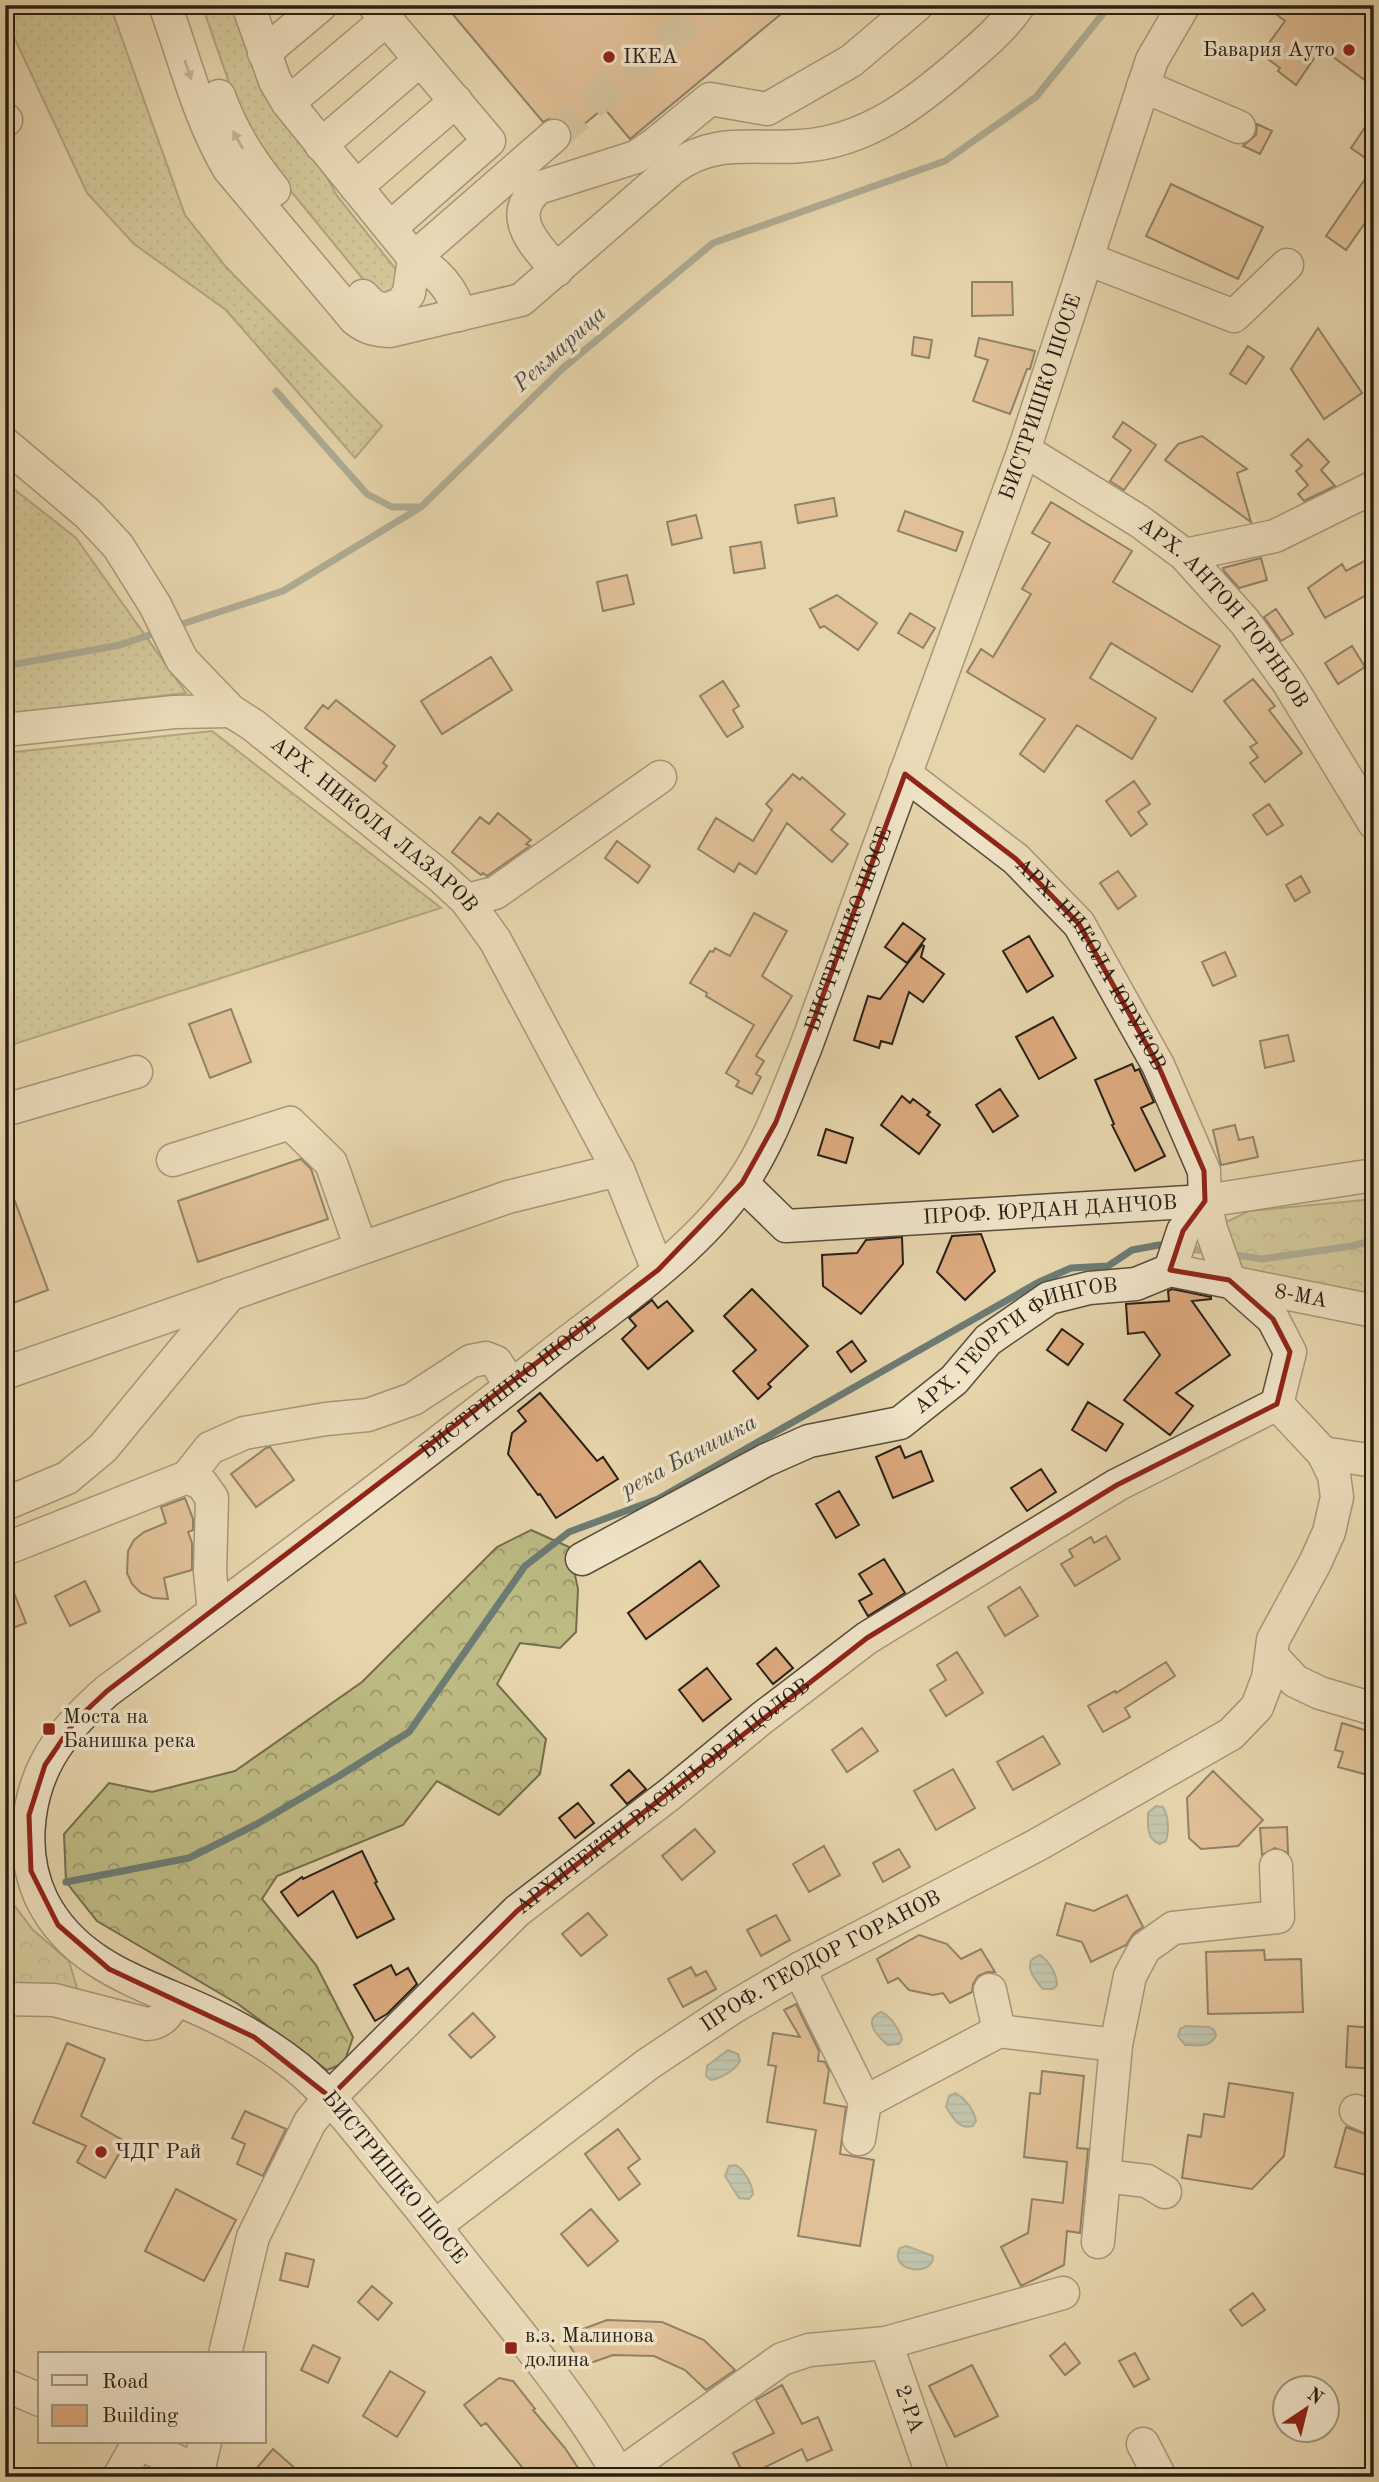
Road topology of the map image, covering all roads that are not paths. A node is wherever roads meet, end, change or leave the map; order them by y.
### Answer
1 (165, 5) edge
2 (188, 5) edge
3 (248, 5) edge
4 (321, 5) edge
5 (917, 5) edge
6 (1019, 5) edge
7 (1184, 5) edge
8 (380, 12) edge
9 (264, 53) junction
10 (420, 60) junction
11 (1143, 86) junction
12 (456, 101) junction
13 (288, 103) junction
14 (1239, 127) dead end
15 (554, 136) tunnel mouth
16 (321, 145) junction
17 (356, 187) junction
18 (390, 228) junction
19 (1088, 259) junction
20 (1287, 265) dead end
21 (414, 266) junction
22 (557, 270) junction
23 (455, 316) junction
24 (5, 444) edge
25 (1024, 450) junction
26 (1374, 487) edge
27 (1185, 555) junction
28 (231, 711) junction
29 (5, 730) edge
30 (905, 774) junction
31 (660, 778) dead end
32 (1374, 823) edge
33 (466, 900) junction
34 (136, 1072) dead end
35 (5, 1110) edge
36 (173, 1160) dead end
37 (618, 1170) junction
38 (1374, 1175) edge
39 (742, 1183) junction
40 (1200, 1220) junction
41 (361, 1248) junction
42 (658, 1270) junction
43 (1170, 1270) junction
44 (1229, 1280) junction
45 (230, 1294) junction
46 (1374, 1311) edge
47 (5, 1373) edge
48 (511, 1386) junction
49 (1277, 1404) junction
50 (1323, 1453) junction
51 (1374, 1461) edge
52 (187, 1477) junction
53 (5, 1504) edge
54 (5, 1549) edge
55 (582, 1559) dead end
56 (214, 1612) junction
57 (1272, 1656) junction
58 (1374, 1709) edge
59 (1276, 1866) dead end
60 (799, 1969) junction
61 (990, 1990) dead end
62 (5, 1999) edge
63 (176, 2000) junction
64 (999, 2031) junction
65 (1115, 2045) junction
66 (330, 2097) junction
67 (865, 2102) junction
68 (859, 2139) dead end
69 (1104, 2176) junction
70 (1164, 2192) dead end
71 (435, 2226) junction
72 (1098, 2242) dead end
73 (1063, 2293) dead end
74 (886, 2343) junction
75 (225, 2352) edge
76 (5, 2385) edge
77 (38, 2399) edge
78 (136, 2444) edge
79 (143, 2444) edge
80 (1143, 2444) dead end
81 (203, 2463) edge
82 (619, 2476) edge
83 (119, 2477) edge
84 (933, 2477) edge
85 (1160, 2477) edge

1 -> 23 street
21 -> 2 street
3 - 9 street
4 - 9 street
5 - 22 street
6 - 22 street
7 - 11 street, БИСТРИШКО ШОСЕ
8 - 10 street
8 - 13 street
9 - 13 street
10 - 12 street
10 - 16 street
11 - 14 street
11 - 19 street, БИСТРИШКО ШОСЕ
12 - 17 street
12 - 18 street
13 - 16 street
15 - 21 street
16 - 17 street
17 - 18 street
18 - 21 street
19 - 20 street
19 - 25 street, БИСТРИШКО ШОСЕ
21 - 23 street
22 - 23 street
24 - 28 street, АРХ. НИКОЛА ЛАЗАРОВ
25 - 27 street, АРХ. АНТОН ТОРНЬОВ
25 - 30 street, БИСТРИШКО ШОСЕ
26 - 27 street
27 - 32 street, АРХ. АНТОН ТОРНЬОВ
28 - 29 street
28 - 33 street, АРХ. НИКОЛА ЛАЗАРОВ
30 - 39 street, БИСТРИШКО ШОСЕ
30 - 40 street, АРХ. НИКОЛА ЮРУКОВ
31 - 33 street
33 - 37 street, АРХ. НИКОЛА ЛАЗАРОВ
34 - 35 street
36 - 41 street
37 - 41 street
37 - 42 street, АРХ. НИКОЛА ЛАЗАРОВ
38 - 40 street, ПРОФ. ЮРДАН ДАНЧОВ
39 - 40 street, ПРОФ. ЮРДАН ДАНЧОВ
39 - 42 street, БИСТРИШКО ШОСЕ
40 - 43 street
40 - 44 street
41 - 45 street
42 - 48 street, БИСТРИШКО ШОСЕ
43 - 44 street
43 - 55 street, АРХ. ГЕОРГИ ФИНГОВ
44 - 46 street, 8-МА
44 - 49 street
45 - 47 street
45 - 53 street
48 - 52 street
48 - 56 street, БИСТРИШКО ШОСЕ
49 - 50 street
49 - 66 street, АРХИТЕКТИ ВАСИЛЬОВ И ЦОЛОВ
50 - 51 street
50 - 57 street, ПРОФ. ТЕОДОР ГОРАНОВ
52 - 54 street
52 - 56 street
56 - 63 street, БИСТРИШКО ШОСЕ
57 - 58 street
57 - 60 street, ПРОФ. ТЕОДОР ГОРАНОВ
59 - 65 street
60 - 67 street
60 - 71 street, ПРОФ. ТЕОДОР ГОРАНОВ
61 - 64 street
62 - 63 street
63 - 66 street, БИСТРИШКО ШОСЕ
64 - 65 street
64 - 67 street
65 - 69 street
66 - 71 street, БИСТРИШКО ШОСЕ
66 - 75 street, АРХИТЕКТИ ВАСИЛЬОВ И ЦОЛОВ
67 - 68 street
69 - 70 street
69 - 72 street
71 - 82 street, БИСТРИШКО ШОСЕ
73 - 74 street
74 - 82 street
74 - 84 street, 2-РА
76 - 77 street
78 - 83 street
79 - 81 street
80 - 85 street

